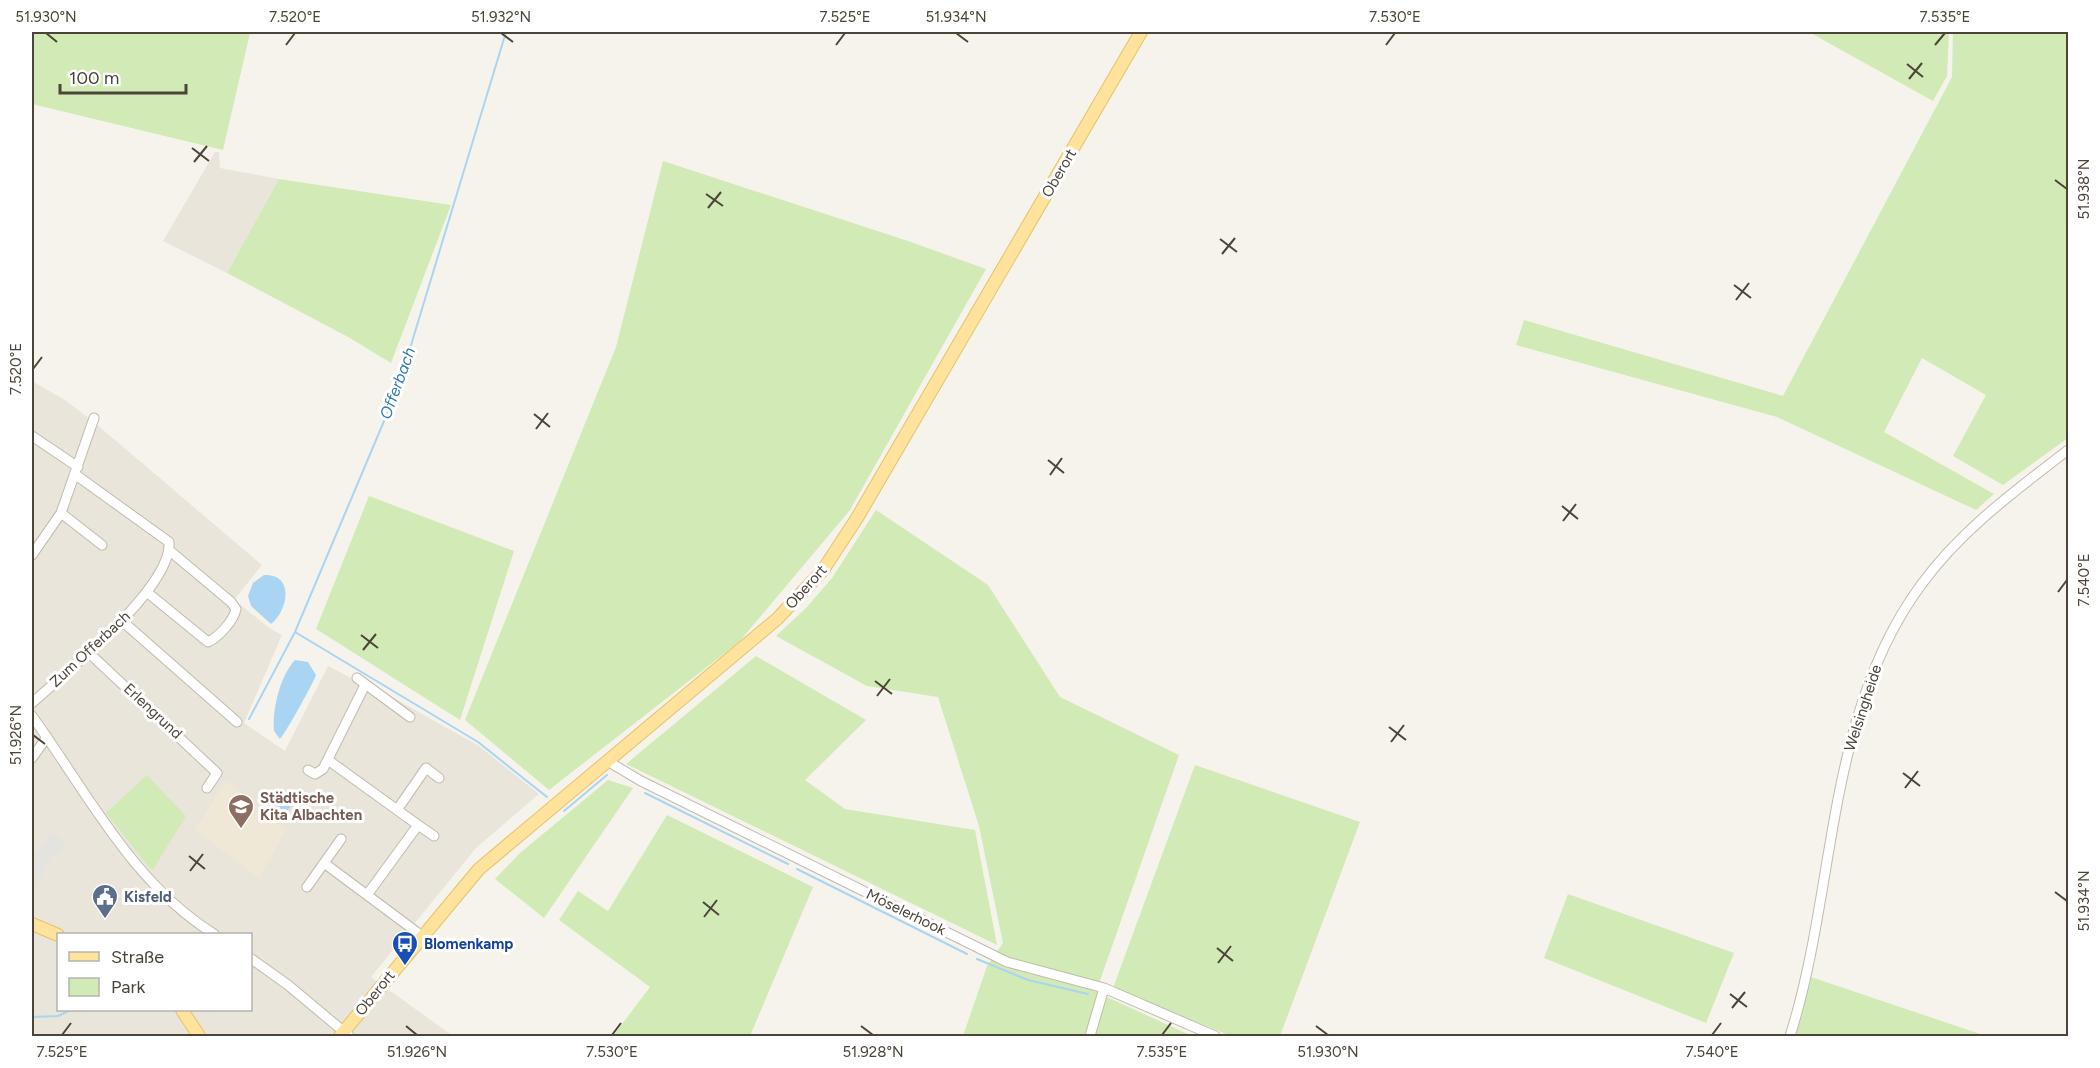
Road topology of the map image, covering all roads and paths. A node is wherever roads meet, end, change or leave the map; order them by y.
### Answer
1 (1141, 32) edge
2 (94, 418) dead end
3 (32, 436) edge
4 (2068, 450) edge
5 (77, 471) junction
6 (61, 513) junction
7 (102, 546) dead end
8 (170, 551) junction
9 (32, 555) edge
10 (148, 593) junction
11 (121, 620) junction
12 (88, 652) junction
13 (357, 678) dead end
14 (365, 685) junction
15 (32, 703) edge
16 (32, 716) edge
17 (410, 717) dead end
18 (237, 722) dead end
19 (47, 737) junction
20 (32, 758) edge
21 (609, 759) junction
22 (328, 760) junction
23 (308, 770) dead end
24 (440, 778) dead end
25 (207, 788) dead end
26 (397, 810) junction
27 (418, 825) junction
28 (434, 836) dead end
29 (341, 839) dead end
30 (324, 863) junction
31 (307, 887) dead end
32 (368, 895) junction
33 (32, 924) edge
34 (213, 933) edge
35 (57, 935) edge
36 (422, 936) junction
37 (252, 959) edge
38 (1104, 988) junction
39 (183, 1011) edge
40 (344, 1035) edge
41 (199, 1036) edge
42 (1089, 1036) edge
43 (1215, 1036) edge
44 (1790, 1036) edge

1 - 21 main road, Oberort
2 - 5 street
3 - 5 street
4 - 44 street, Welsingheide
5 - 6 street
5 - 8 street
6 - 7 street
6 - 9 street
8 - 10 street, Zum Offerbach
8 - 10 street
10 - 11 street, Zum Offerbach
11 - 12 street, Zum Offerbach
11 - 18 street
12 - 15 street, Zum Offerbach
12 - 25 street, Erlengrund
13 - 14 street
14 - 17 street
14 - 22 street
16 - 19 street
19 - 20 street
19 - 34 street
21 - 36 main road, Oberort
21 - 38 street, Möselerhook
22 - 23 street
22 - 26 street
24 - 26 street
26 - 27 street
27 - 28 street
27 - 32 street
29 - 30 street
30 - 31 street
30 - 32 street
32 - 36 street
33 - 35 main road
36 - 40 main road, Oberort
37 - 40 street
38 - 42 street
38 - 43 street, Möselerhook
39 - 41 main road

